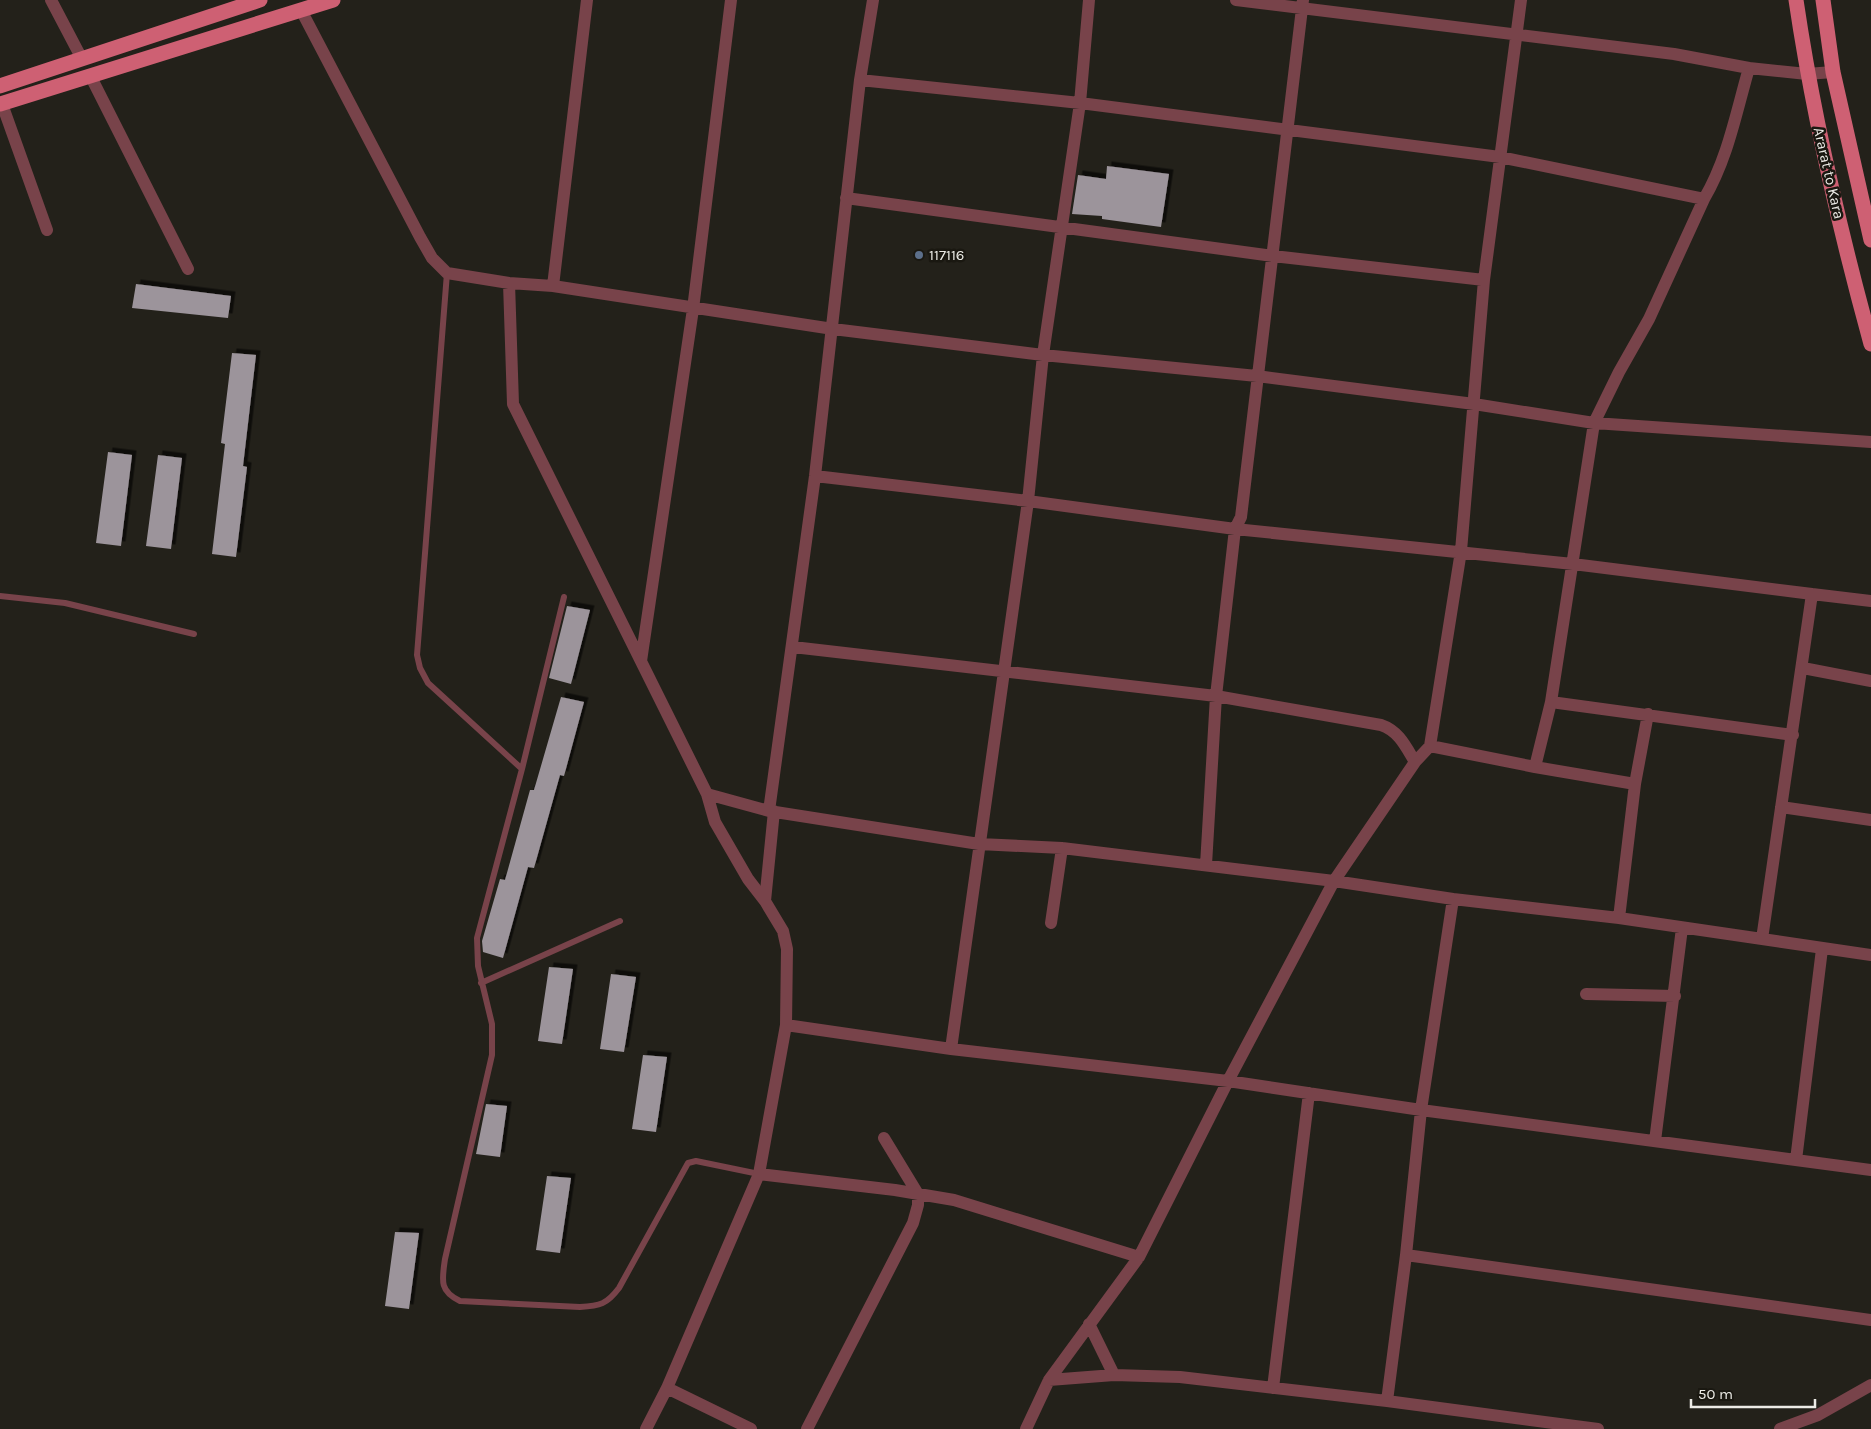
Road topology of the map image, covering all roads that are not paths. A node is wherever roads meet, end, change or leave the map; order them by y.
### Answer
1 (51, 0) edge
2 (260, 0) edge
3 (333, 0) edge
4 (587, 0) edge
5 (731, 0) edge
6 (873, 0) edge
7 (1090, 0) edge
8 (1236, 0) edge
9 (1521, 0) edge
10 (1796, 0) edge
11 (1823, 0) edge
12 (1302, 4) edge
13 (301, 10) junction
14 (218, 13) junction
15 (225, 34) junction
16 (1516, 34) junction
17 (82, 59) junction
18 (1749, 68) junction
19 (1833, 72) junction
20 (1807, 74) junction
21 (91, 77) junction
22 (860, 80) junction
23 (0, 86) edge
24 (1, 104) edge
25 (1080, 104) junction
26 (1286, 131) junction
27 (1500, 157) junction
28 (846, 198) junction
29 (1704, 199) junction
30 (1061, 228) junction
31 (47, 230) dead end
32 (1871, 240) edge
33 (1871, 244) edge
34 (1846, 250) junction
35 (1273, 256) junction
36 (188, 269) dead end
37 (447, 273) junction
38 (1484, 280) junction
39 (510, 283) junction
40 (553, 286) junction
41 (693, 309) junction
42 (833, 329) junction
43 (1871, 344) edge
44 (1043, 355) junction
45 (1257, 376) junction
46 (1474, 404) junction
47 (1594, 423) junction
48 (1871, 442) edge
49 (815, 476) junction
50 (1028, 501) junction
51 (1235, 529) junction
52 (1462, 551) junction
53 (1573, 564) junction
54 (1812, 594) junction
55 (0, 596) edge
56 (564, 597) dead end
57 (1871, 601) edge
58 (194, 634) dead end
59 (793, 647) junction
60 (641, 661) junction
61 (1802, 668) junction
62 (1005, 671) junction
63 (1871, 681) edge
64 (1216, 696) junction
65 (1551, 702) junction
66 (1648, 714) junction
67 (1793, 735) junction
68 (1430, 746) junction
69 (1415, 762) junction
70 (1535, 767) junction
71 (522, 769) junction
72 (1635, 784) junction
73 (707, 794) junction
74 (1781, 807) junction
75 (771, 811) junction
76 (1871, 820) edge
77 (979, 844) junction
78 (1062, 848) junction
79 (1206, 865) junction
80 (1334, 881) junction
81 (1453, 899) junction
82 (765, 901) junction
83 (1619, 918) junction
84 (620, 921) dead end
85 (1052, 923) dead end
86 (1682, 928) junction
87 (1762, 939) junction
88 (1822, 949) junction
89 (1871, 955) edge
90 (481, 982) junction
91 (1586, 994) dead end
92 (1675, 996) junction
93 (786, 1025) junction
94 (952, 1049) junction
95 (1228, 1081) junction
96 (1310, 1094) junction
97 (1421, 1110) junction
98 (884, 1138) dead end
99 (1655, 1141) junction
100 (1796, 1160) junction
101 (1871, 1170) edge
102 (759, 1174) junction
103 (918, 1194) junction
104 (1406, 1255) junction
105 (1139, 1257) junction
106 (1871, 1320) edge
107 (1089, 1324) junction
108 (1114, 1375) junction
109 (1049, 1380) junction
110 (1871, 1385) edge
111 (667, 1388) junction
112 (1273, 1388) junction
113 (1387, 1401) junction
114 (646, 1429) edge
115 (751, 1429) edge
116 (807, 1429) edge
117 (1026, 1429) edge
118 (1598, 1429) edge
119 (1780, 1429) edge

1 - 17 street
2 - 14 main road
3 - 13 main road
4 - 40 street
5 - 41 street
6 - 22 street
7 - 25 street
8 - 12 street
9 - 16 street
10 - 20 main road, Ararat to Kara
11 - 19 main road, Ararat to Kara
12 - 16 street
12 - 26 street
13 - 15 main road
13 - 37 street
14 - 15 main road
14 - 17 main road
15 - 21 main road
16 - 18 street
16 - 27 street
17 - 23 main road
18 - 20 street
18 - 29 street
19 - 20 street
19 - 32 main road, Ararat to Kara
20 - 34 main road, Ararat to Kara
21 - 24 main road
21 - 36 street
22 - 25 street
22 - 28 street
24 - 31 street
25 - 26 street
25 - 30 street
26 - 27 street
26 - 35 street
27 - 29 street
27 - 38 street
28 - 30 street
28 - 42 street
29 - 47 street
30 - 35 street
30 - 44 street
33 - 34 main road
34 - 43 main road, Ararat to Kara
35 - 38 street
35 - 45 street
37 - 39 street
37 - 71 lane
38 - 46 street
39 - 40 street
39 - 60 street
40 - 41 street
41 - 42 street
41 - 60 street
42 - 44 street
42 - 49 street
44 - 45 street
44 - 50 street
45 - 46 street
45 - 51 street
46 - 47 street
46 - 52 street
47 - 48 street
47 - 53 street
49 - 50 street
49 - 59 street
50 - 51 street
50 - 62 street
51 - 52 street
51 - 64 street
52 - 53 street
52 - 68 street
53 - 54 street
53 - 65 street
54 - 57 street
54 - 61 street
55 - 58 lane
56 - 71 lane
59 - 62 street
59 - 75 street
60 - 73 street
61 - 63 street
61 - 67 street
62 - 64 street
62 - 77 street
64 - 69 street
64 - 79 street
65 - 66 street
65 - 70 street
66 - 67 street
66 - 72 street
67 - 74 street
68 - 69 street
68 - 70 street
69 - 80 street
70 - 72 street
71 - 90 lane
72 - 83 street
73 - 75 street
73 - 82 street
74 - 76 street
74 - 87 street
75 - 77 street
75 - 82 street
77 - 78 street
77 - 94 street
78 - 79 street
78 - 85 street
79 - 80 street
80 - 81 street
80 - 95 street
81 - 83 street
81 - 97 street
82 - 93 street
83 - 86 street
84 - 90 lane
86 - 87 street
86 - 92 street
87 - 88 street
88 - 89 street
88 - 100 street
90 - 102 lane
91 - 92 street
92 - 99 street
93 - 94 street
93 - 102 street
94 - 95 street
95 - 96 street
95 - 105 street
96 - 97 street
96 - 112 street
97 - 99 street
97 - 104 street
98 - 103 street
99 - 100 street
100 - 101 street
102 - 103 street
102 - 111 street
103 - 105 street
103 - 116 street
104 - 106 street
104 - 113 street
105 - 107 street
107 - 108 street
107 - 109 street
108 - 109 street
108 - 112 street
109 - 117 street
110 - 119 street
111 - 114 street
111 - 115 street
112 - 113 street
113 - 118 street

